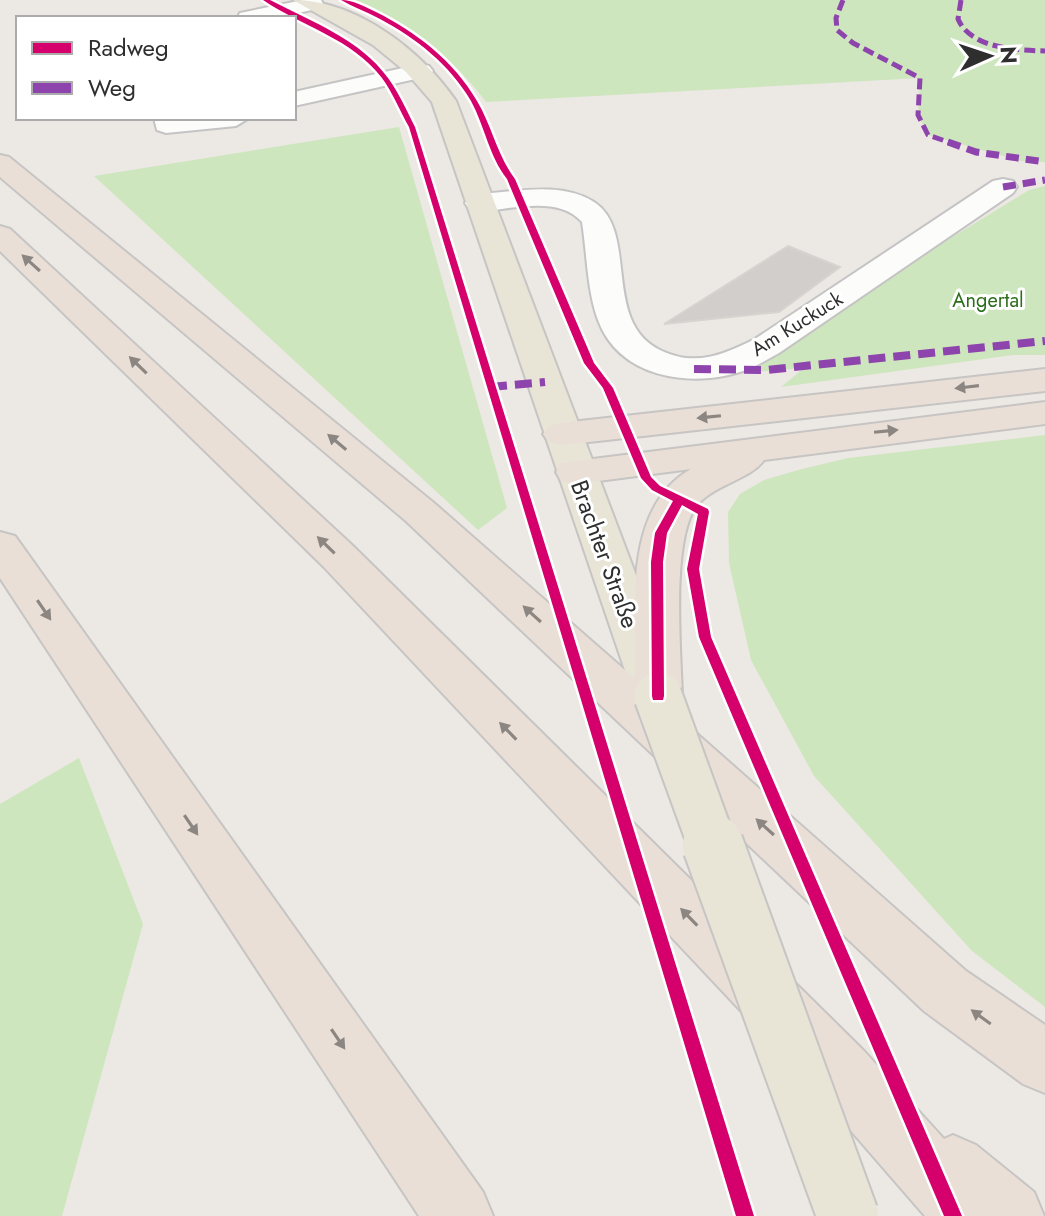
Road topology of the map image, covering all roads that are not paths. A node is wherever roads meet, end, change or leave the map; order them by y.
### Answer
1 (308, 2) edge
2 (256, 16) edge
3 (421, 71) junction
4 (296, 99) edge
5 (167, 120) edge
6 (216, 120) edge
7 (0, 163) edge
8 (1003, 187) dead end
9 (479, 203) junction
10 (0, 235) edge
11 (1045, 380) edge
12 (1045, 413) edge
13 (562, 434) junction
14 (809, 440) junction
15 (575, 472) junction
16 (0, 546) edge
17 (658, 696) junction
18 (1045, 1062) edge
19 (842, 1073) junction
20 (459, 1216) edge
21 (848, 1216) edge
22 (969, 1216) edge
23 (1010, 1216) edge

1 - 2 lane
1 - 3 main road, Brachter Straße
3 - 4 lane
3 - 9 main road, Brachter Straße
5 - 6 lane
18 -> 7 highway
8 - 9 lane, Am Kuckuck
9 - 13 main road, Brachter Straße
19 -> 10 highway
11 -> 13 highway
14 -> 12 highway
13 - 15 main road, Brachter Straße
14 - 15 highway
14 - 17 highway
15 - 17 main road, Brachter Straße
16 -> 20 highway
17 - 21 main road, Brachter Straße, bridge
19 - 22 highway
19 - 23 highway

